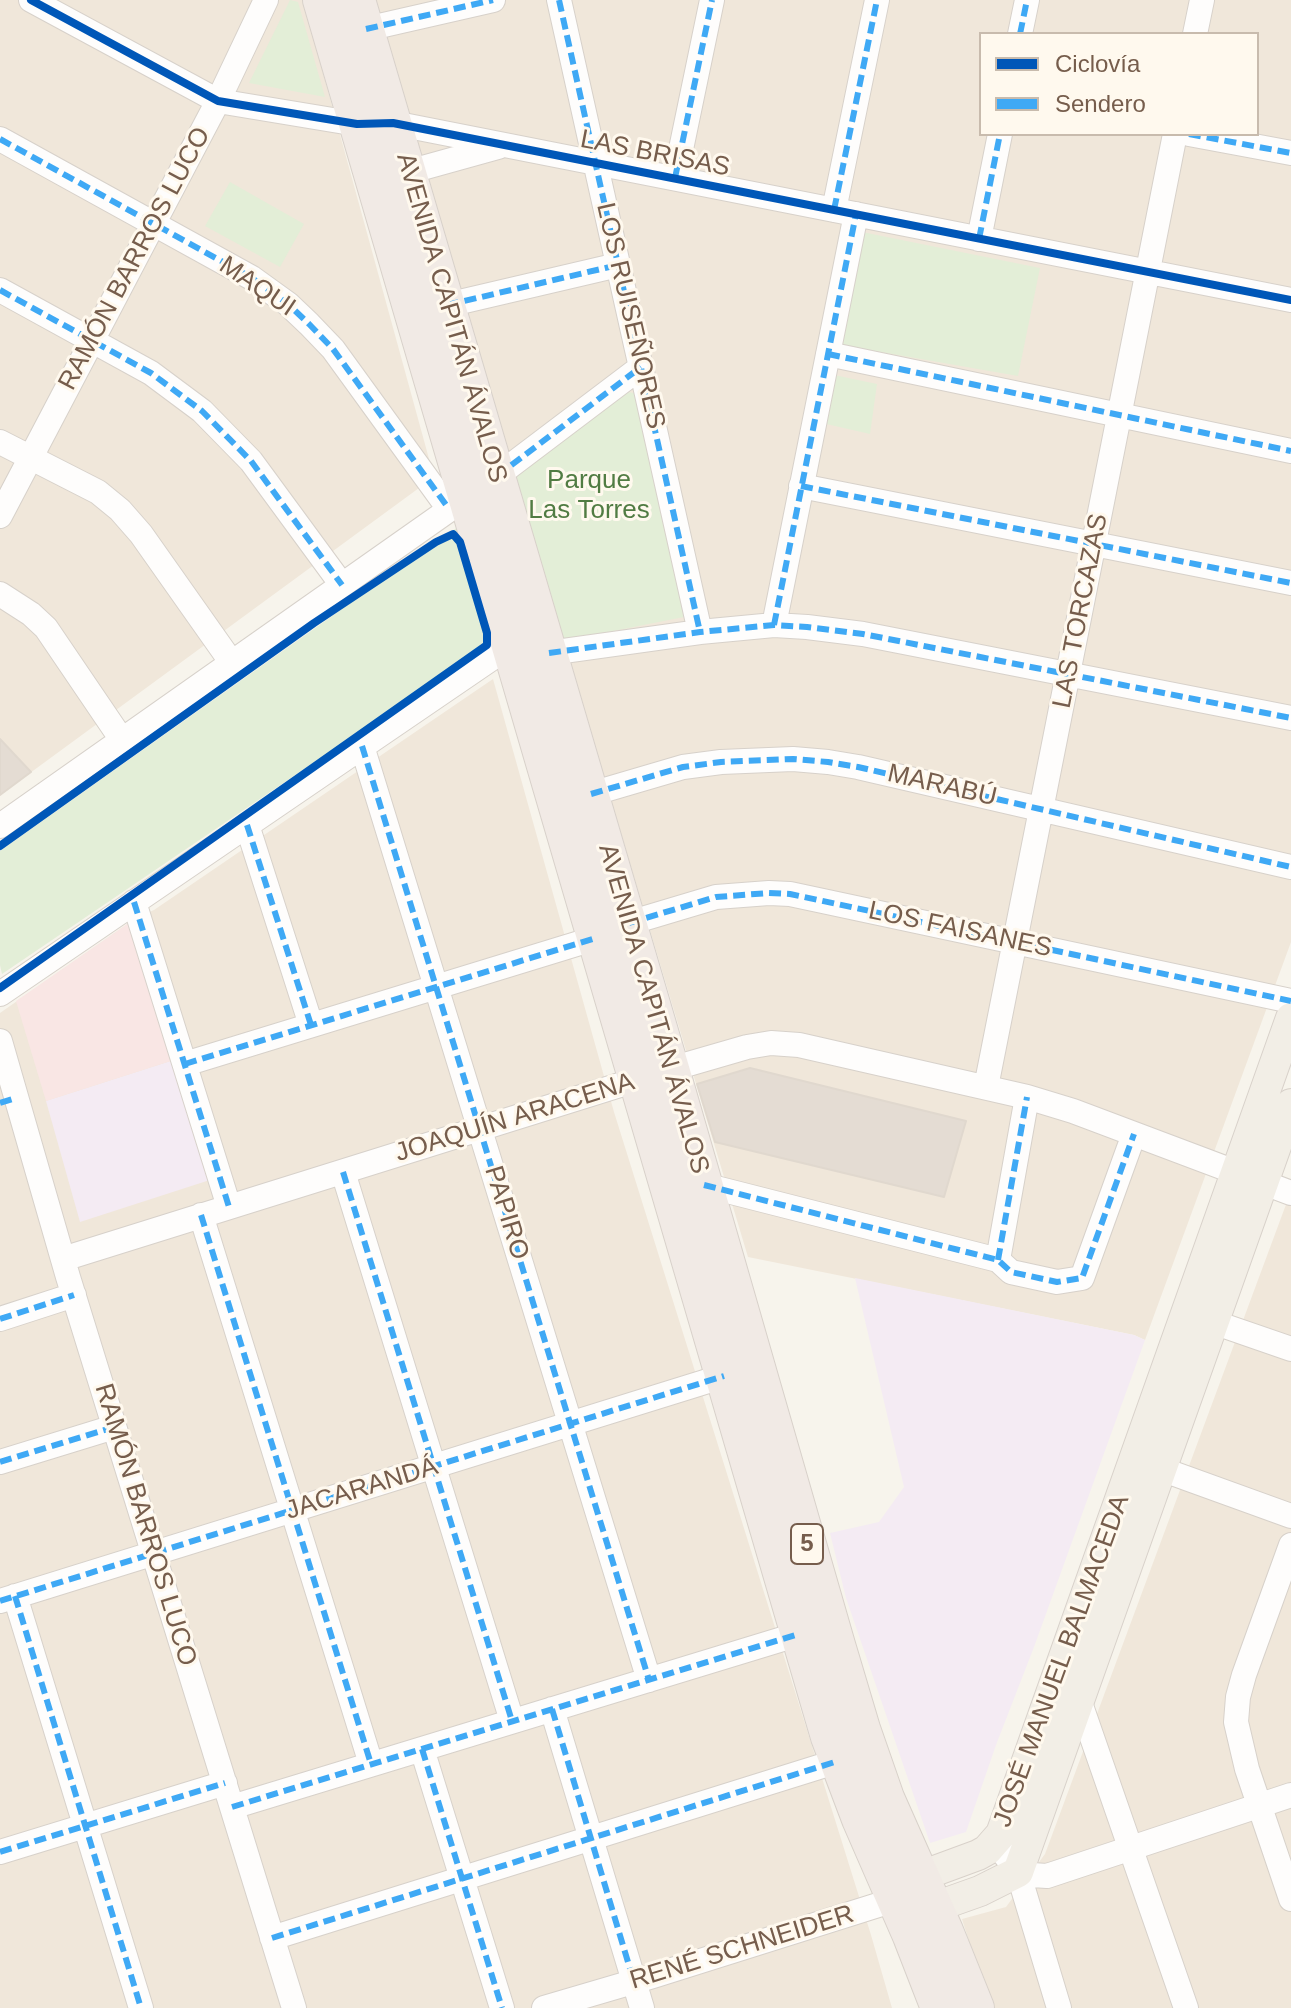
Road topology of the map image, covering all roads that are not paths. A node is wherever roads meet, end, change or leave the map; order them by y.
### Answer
1 (31, 0) edge
2 (266, 0) edge
3 (321, 0) edge
4 (493, 0) edge
5 (559, 0) edge
6 (712, 0) edge
7 (877, 0) edge
8 (1027, 0) edge
9 (1202, 0) edge
10 (362, 14) edge
11 (1020, 32) edge
12 (1195, 32) edge
13 (218, 101) junction
14 (393, 123) junction
15 (357, 124) junction
16 (1000, 136) edge
17 (1175, 136) edge
18 (1200, 136) edge
19 (0, 139) edge
20 (505, 145) junction
21 (1291, 153) edge
22 (596, 163) junction
23 (408, 172) junction
24 (675, 178) junction
25 (845, 212) junction
26 (154, 224) junction
27 (979, 239) junction
28 (618, 265) junction
29 (1148, 272) junction
30 (0, 290) edge
31 (1291, 300) edge
32 (447, 305) junction
33 (92, 341) junction
34 (828, 354) junction
35 (641, 367) junction
36 (1120, 415) junction
37 (0, 442) edge
38 (1291, 451) edge
39 (30, 458) junction
40 (497, 476) junction
41 (801, 486) junction
42 (458, 503) junction
43 (0, 516) edge
44 (1094, 544) junction
45 (1291, 583) edge
46 (342, 585) junction
47 (0, 594) edge
48 (774, 625) junction
49 (700, 632) junction
50 (545, 639) junction
51 (510, 645) junction
52 (232, 663) junction
53 (1068, 674) junction
54 (1291, 718) edge
55 (122, 740) junction
56 (362, 746) junction
57 (591, 794) junction
58 (1042, 809) junction
59 (247, 825) junction
60 (0, 826) edge
61 (1291, 867) edge
62 (134, 902) junction
63 (629, 923) junction
64 (596, 938) junction
65 (1015, 941) junction
66 (436, 987) junction
67 (0, 994) edge
68 (1291, 1001) edge
69 (1291, 1018) edge
70 (311, 1025) junction
71 (0, 1041) edge
72 (185, 1064) junction
73 (654, 1074) junction
74 (986, 1087) junction
75 (1027, 1097) junction
76 (8, 1100) edge
77 (1291, 1104) edge
78 (480, 1129) junction
79 (1134, 1134) junction
80 (343, 1172) junction
81 (1263, 1182) edge
82 (704, 1185) junction
83 (229, 1207) junction
84 (201, 1215) junction
85 (63, 1259) junction
86 (998, 1260) junction
87 (74, 1295) junction
88 (0, 1319) edge
89 (1213, 1322) junction
90 (1291, 1349) edge
91 (724, 1376) junction
92 (570, 1424) junction
93 (114, 1427) junction
94 (0, 1462) edge
95 (433, 1466) junction
96 (1161, 1469) junction
97 (292, 1510) junction
98 (1291, 1516) edge
99 (1291, 1545) edge
100 (154, 1553) junction
101 (7, 1598) edge
102 (799, 1634) junction
103 (649, 1680) junction
104 (1079, 1700) junction
105 (552, 1709) junction
106 (512, 1721) junction
107 (422, 1749) junction
108 (838, 1761) junction
109 (371, 1764) junction
110 (228, 1795) junction
111 (1291, 1795) edge
112 (1259, 1805) junction
113 (85, 1826) junction
114 (591, 1838) junction
115 (995, 1842) junction
116 (1131, 1849) junction
117 (0, 1852) edge
118 (1018, 1872) junction
119 (462, 1879) junction
120 (928, 1892) junction
121 (1291, 1899) edge
122 (894, 1900) junction
123 (272, 1938) junction
124 (634, 1982) junction
125 (141, 2008) edge
126 (294, 2008) edge
127 (502, 2008) edge
128 (544, 2008) edge
129 (642, 2008) edge
130 (939, 2008) edge
131 (976, 2008) edge
132 (1059, 2008) edge
133 (1186, 2008) edge

1 - 13 street, LAS BRISAS
2 - 13 street, RAMÓN BARROS LUCO
3 - 15 highway, AVENIDA CAPITÁN ÁVALOS / 5
4 - 10 street
5 - 22 street, LOS RUISEÑORES
6 - 24 street
7 - 25 street
8 - 11 street
9 - 12 street
10 - 14 highway, AVENIDA CAPITÁN ÁVALOS / 5
13 - 15 street, LAS BRISAS
13 - 26 street, RAMÓN BARROS LUCO
14 - 15 street, LAS BRISAS
14 - 20 street, LAS BRISAS
14 - 23 highway, AVENIDA CAPITÁN ÁVALOS / 5
15 - 42 highway, AVENIDA CAPITÁN ÁVALOS / 5
16 - 27 street
17 - 29 street, LAS TORCAZAS
18 - 21 street
19 - 26 street, MAQUI
20 - 22 street, LAS BRISAS
20 - 23 street, LAS BRISAS
22 - 24 street, LAS BRISAS
22 - 28 street, LOS RUISEÑORES
23 - 32 highway, AVENIDA CAPITÁN ÁVALOS / 5
24 - 25 street, LAS BRISAS
25 - 27 street, LAS BRISAS
25 - 34 street
26 - 33 street, RAMÓN BARROS LUCO
26 - 42 street, MAQUI
27 - 29 street, LAS BRISAS
28 - 32 street
28 - 35 street, LOS RUISEÑORES
29 - 31 street, LAS BRISAS
29 - 36 street, LAS TORCAZAS
30 - 33 street
32 - 40 highway, AVENIDA CAPITÁN ÁVALOS / 5
33 - 39 street, RAMÓN BARROS LUCO
33 - 46 street
34 - 36 street
34 - 41 street
35 - 40 street
35 - 49 street, LOS RUISEÑORES
36 - 38 street
36 - 44 street, LAS TORCAZAS
37 - 39 street
39 - 43 street, RAMÓN BARROS LUCO
39 - 52 street
40 - 42 street
40 - 50 highway, AVENIDA CAPITÁN ÁVALOS / 5
41 - 44 street
41 - 48 street
42 - 46 street
42 - 51 highway, AVENIDA CAPITÁN ÁVALOS / 5
44 - 45 street
44 - 53 street, LAS TORCAZAS
46 - 52 street
47 - 55 street
48 - 49 street
48 - 53 street
49 - 50 street
50 - 51 street
50 - 57 highway, AVENIDA CAPITÁN ÁVALOS / 5
51 - 56 street
51 - 64 highway, AVENIDA CAPITÁN ÁVALOS / 5
52 - 55 street
53 - 54 street
53 - 58 street, LAS TORCAZAS
55 - 60 street
56 - 59 street
56 - 66 street, PAPIRO
57 - 58 street, MARABÚ
57 - 63 highway, AVENIDA CAPITÁN ÁVALOS / 5
58 - 61 street, MARABÚ
58 - 65 street, LAS TORCAZAS
59 - 62 street
59 - 70 street
62 - 67 street
62 - 72 street
63 - 65 street, LOS FAISANES
63 - 73 highway, AVENIDA CAPITÁN ÁVALOS / 5
64 - 66 street
64 - 73 highway, AVENIDA CAPITÁN ÁVALOS / 5
65 - 68 street, LOS FAISANES
65 - 74 street, LAS TORCAZAS
66 - 70 street
66 - 78 street, PAPIRO
69 - 81 main road, JOSÉ MANUEL BALMACEDA
70 - 72 street
71 - 76 street, RAMÓN BARROS LUCO
72 - 83 street
73 - 74 street, JOAQUÍN ARACENA
73 - 78 street, JOAQUÍN ARACENA
73 - 82 highway, AVENIDA CAPITÁN ÁVALOS / 5
73 - 91 highway, AVENIDA CAPITÁN ÁVALOS / 5
74 - 75 street, JOAQUÍN ARACENA
75 - 79 street, JOAQUÍN ARACENA
75 - 86 street
76 - 85 street, RAMÓN BARROS LUCO
77 - 81 main road, JOSÉ MANUEL BALMACEDA
78 - 80 street, JOAQUÍN ARACENA
78 - 92 street, PAPIRO
79 - 81 street, JOAQUÍN ARACENA
79 - 86 street
80 - 83 street, JOAQUÍN ARACENA
80 - 95 street
81 - 89 main road, JOSÉ MANUEL BALMACEDA
81 - 115 main road, JOSÉ MANUEL BALMACEDA
82 - 86 street
82 - 120 highway, AVENIDA CAPITÁN ÁVALOS / 5
83 - 84 street, JOAQUÍN ARACENA
84 - 85 street, JOAQUÍN ARACENA
84 - 97 street
85 - 87 street, RAMÓN BARROS LUCO
87 - 88 street
87 - 93 street, RAMÓN BARROS LUCO
89 - 90 street
89 - 96 main road, JOSÉ MANUEL BALMACEDA
91 - 92 street, JACARANDÁ
91 - 102 highway, AVENIDA CAPITÁN ÁVALOS / 5
92 - 95 street, JACARANDÁ
92 - 103 street, PAPIRO
93 - 94 street
93 - 100 street, RAMÓN BARROS LUCO
95 - 97 street, JACARANDÁ
95 - 106 street
96 - 98 street
96 - 104 main road, JOSÉ MANUEL BALMACEDA
97 - 100 street, JACARANDÁ
97 - 109 street
99 - 112 street
100 - 101 street, JACARANDÁ
100 - 110 street, RAMÓN BARROS LUCO
101 - 113 street
102 - 103 street
102 - 108 highway, AVENIDA CAPITÁN ÁVALOS / 5
103 - 105 street
104 - 116 street
104 - 118 main road, JOSÉ MANUEL BALMACEDA
105 - 106 street
105 - 114 street
106 - 107 street
107 - 109 street
107 - 119 street
108 - 114 street
108 - 122 highway, AVENIDA CAPITÁN ÁVALOS / 5
109 - 110 street
110 - 113 street
110 - 123 street, RAMÓN BARROS LUCO
111 - 112 street
112 - 116 street
112 - 121 street
113 - 117 street
113 - 125 street
114 - 119 street
114 - 124 street
115 - 118 street
115 - 120 main road, JOSÉ MANUEL BALMACEDA
116 - 118 street
116 - 133 street
118 - 120 main road, JOSÉ MANUEL BALMACEDA
118 - 132 street
119 - 123 street
119 - 127 street
120 - 122 main road, JOSÉ MANUEL BALMACEDA
120 - 131 highway, AVENIDA CAPITÁN ÁVALOS / 5
122 - 124 street, RENÉ SCHNEIDER
122 - 130 highway, AVENIDA CAPITÁN ÁVALOS / 5
123 - 126 street, RAMÓN BARROS LUCO
124 - 128 street, RENÉ SCHNEIDER
124 - 129 street

